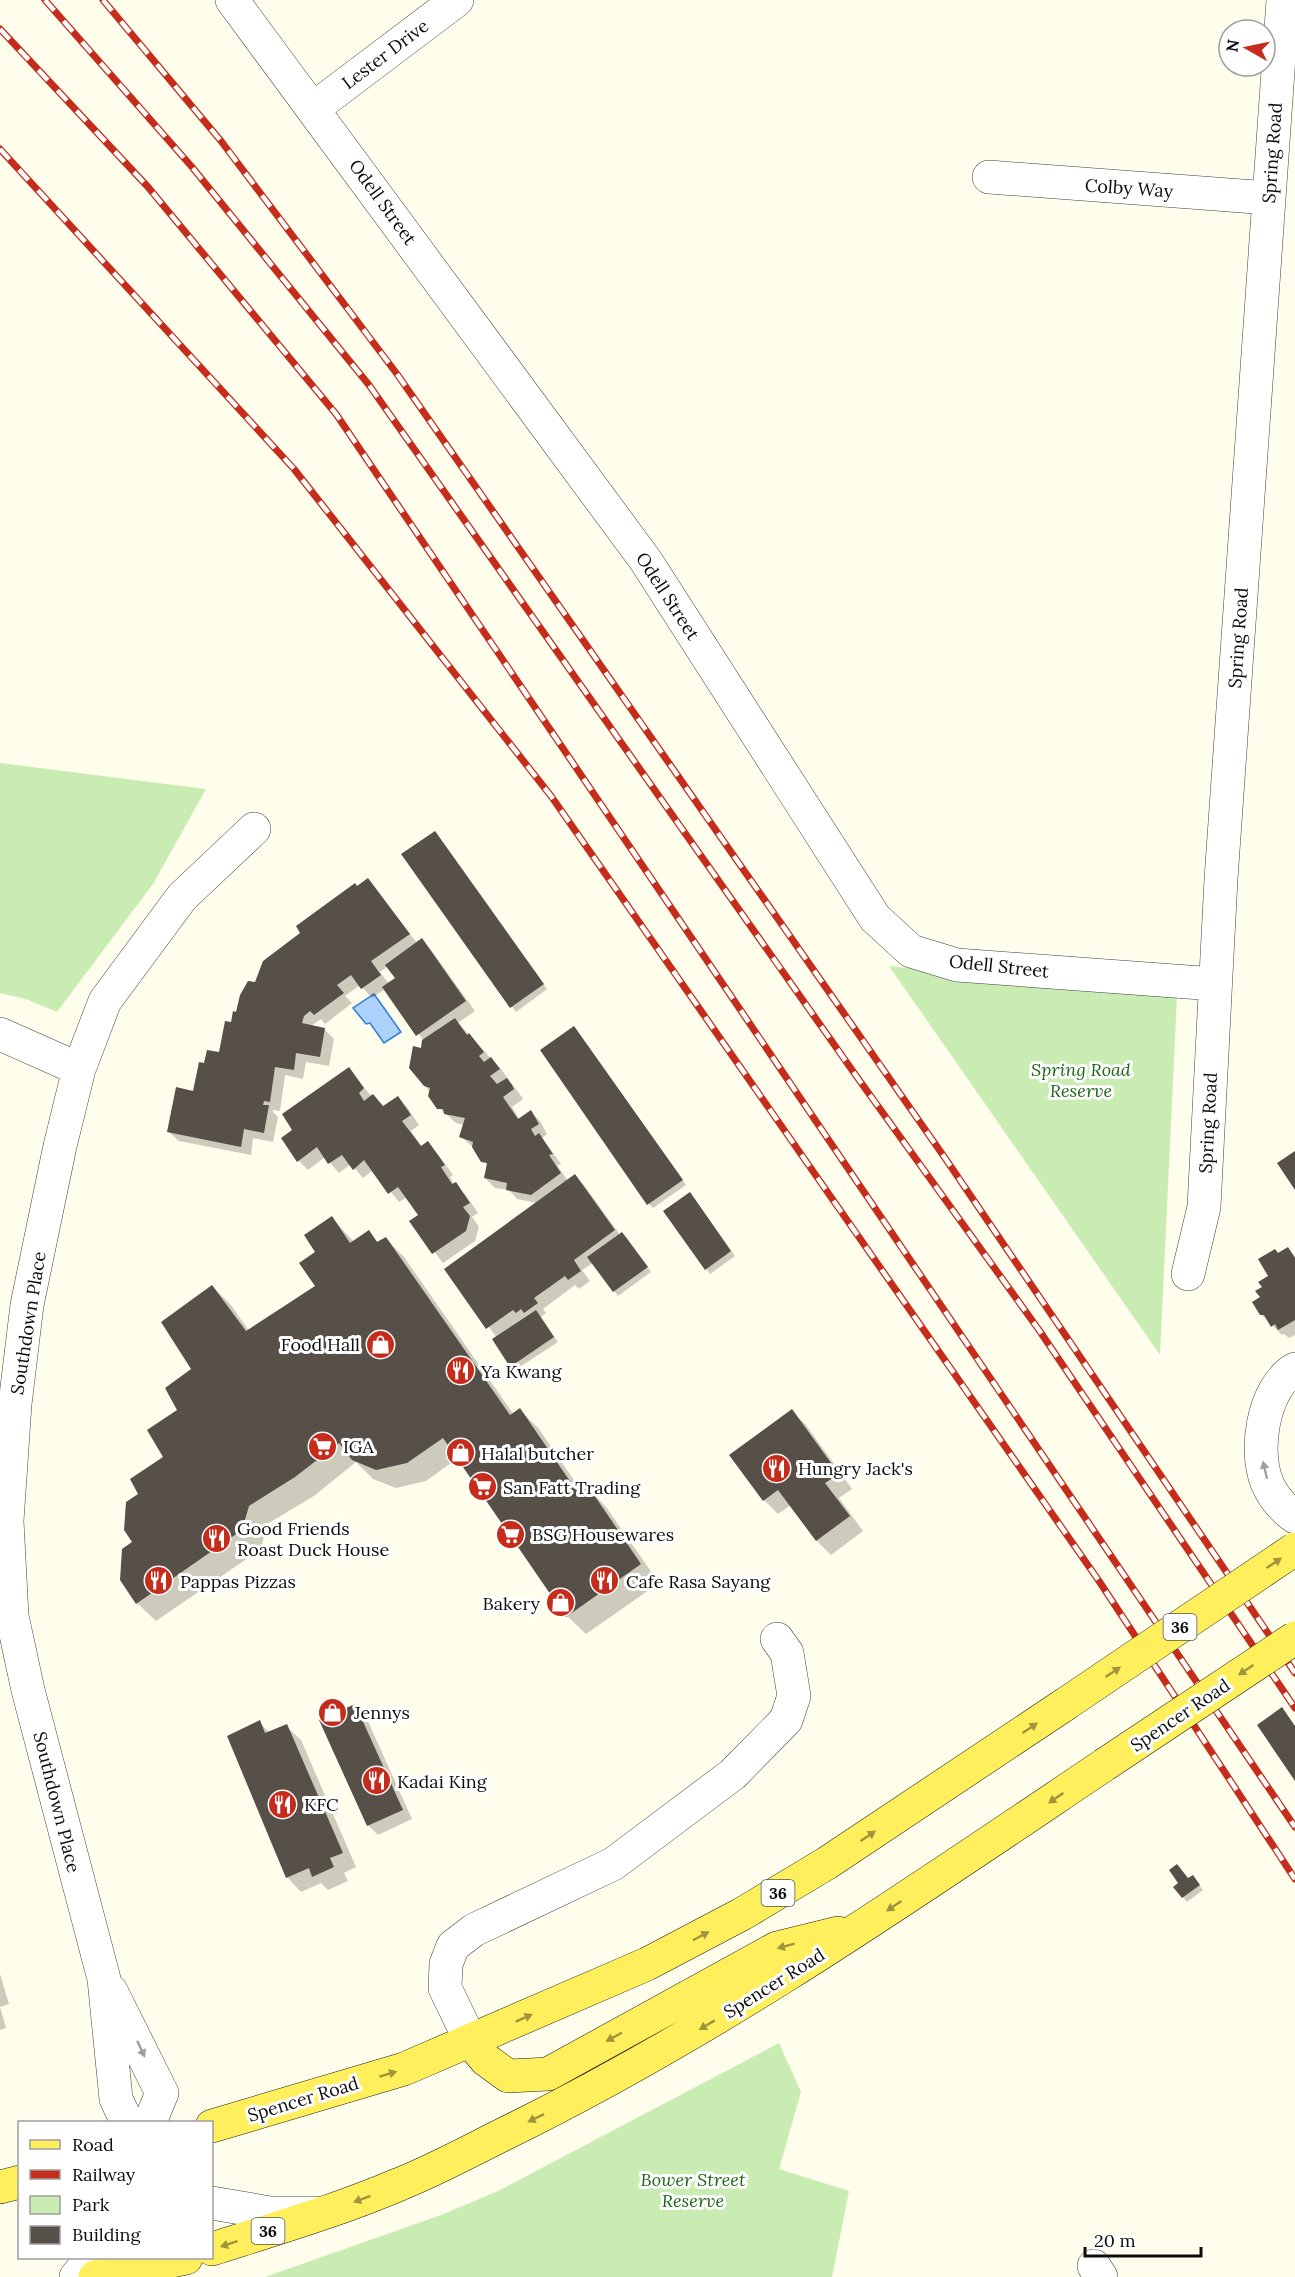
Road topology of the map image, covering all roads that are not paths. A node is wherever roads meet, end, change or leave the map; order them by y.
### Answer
1 (232, 0) edge
2 (457, 0) edge
3 (1284, 0) edge
4 (314, 108) junction
5 (989, 177) dead end
6 (1269, 198) junction
7 (254, 829) dead end
8 (1215, 984) junction
9 (0, 1034) edge
10 (79, 1069) junction
11 (1188, 1274) dead end
12 (1295, 1369) edge
13 (1295, 1517) edge
14 (1295, 1549) edge
15 (1295, 1638) edge
16 (777, 1639) dead end
17 (863, 1927) junction
18 (104, 1978) junction
19 (471, 2042) junction
20 (127, 2121) edge
21 (150, 2121) edge
22 (213, 2126) edge
23 (18, 2182) edge
24 (0, 2187) edge
25 (213, 2203) edge
26 (324, 2213) junction
27 (213, 2249) edge
28 (91, 2259) edge
29 (181, 2259) edge
30 (76, 2277) edge
31 (94, 2277) edge

1 - 4 street, Odell Street
2 - 4 street, Lester Drive
3 - 6 street, Spring Road
4 - 8 street, Odell Street
5 - 6 street, Colby Way
6 - 8 street, Spring Road
7 - 10 street, Southdown Place
8 - 11 street, Spring Road
9 - 10 street
10 - 18 street, Southdown Place
13 -> 12 street
19 -> 14 main road, Spencer Road / 36, bridge
15 -> 17 main road, Spencer Road / 36, bridge
16 - 19 street
17 -> 19 main road
17 -> 26 main road, Spencer Road / 36
18 - 20 street, Southdown Place
18 -> 21 street, Southdown Place
22 -> 19 main road, Spencer Road / 36
23 - 24 main road
25 - 26 street
26 -> 27 main road, Spencer Road / 36
28 - 30 street
29 - 31 main road

